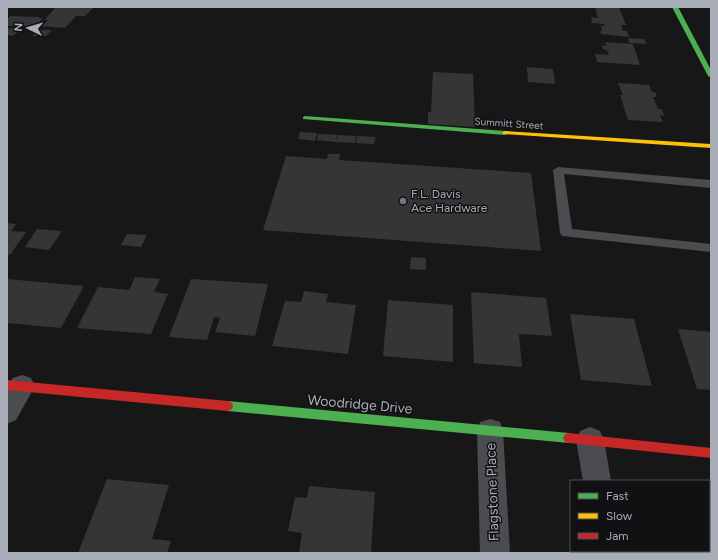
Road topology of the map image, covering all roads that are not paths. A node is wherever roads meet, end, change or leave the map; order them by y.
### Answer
1 (675, 7) edge
2 (711, 76) edge
3 (305, 118) dead end
4 (711, 146) edge
5 (711, 184) edge
6 (711, 248) edge
7 (14, 385) edge
8 (7, 412) edge
9 (490, 431) junction
10 (590, 440) junction
11 (711, 453) edge
12 (597, 480) edge
13 (495, 553) edge

1 - 2 street
3 - 4 street, Summitt Street
5 - 6 lane
7 - 8 street
7 - 9 street, Woodridge Drive
9 - 10 street, Woodridge Drive
9 - 13 street, Flagstone Place
10 - 11 street, Woodridge Drive
10 - 12 street

